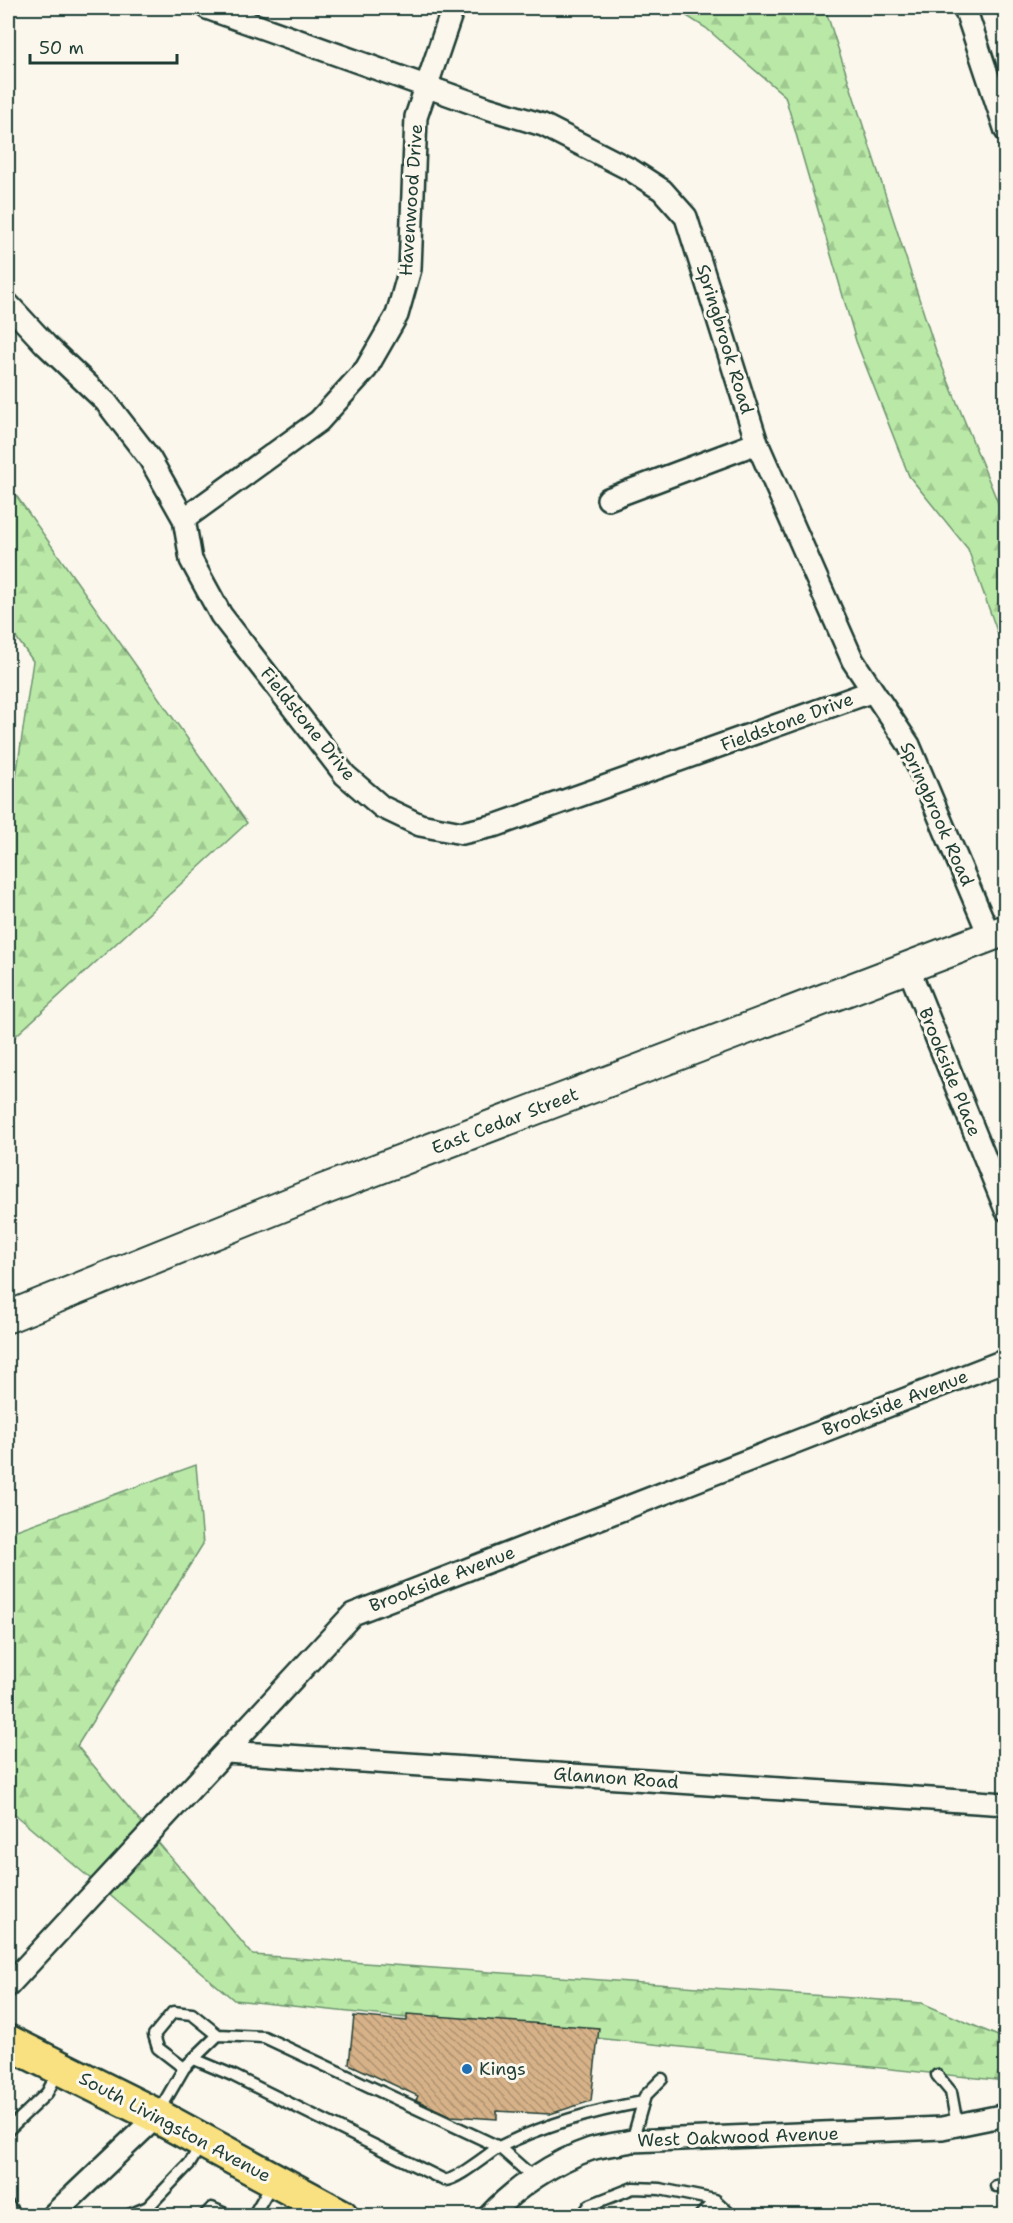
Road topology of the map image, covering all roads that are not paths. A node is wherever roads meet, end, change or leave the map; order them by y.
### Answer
1 (207, 8) edge
2 (453, 8) edge
3 (965, 8) edge
4 (426, 85) junction
5 (1005, 131) edge
6 (8, 304) edge
7 (757, 442) junction
8 (608, 499) dead end
9 (184, 519) junction
10 (873, 691) junction
11 (998, 934) edge
12 (908, 967) junction
13 (1005, 1210) edge
14 (8, 1317) edge
15 (1005, 1360) edge
16 (227, 1752) junction
17 (1005, 1804) edge
18 (8, 1986) edge
19 (218, 2035) junction
20 (8, 2042) edge
21 (194, 2059) junction
22 (60, 2067) junction
23 (184, 2068) junction
24 (937, 2075) dead end
25 (662, 2079) dead end
26 (643, 2102) junction
27 (1005, 2115) edge
28 (157, 2116) junction
29 (957, 2125) junction
30 (8, 2130) edge
31 (203, 2141) junction
32 (632, 2141) junction
33 (499, 2147) junction
34 (536, 2179) junction
35 (274, 2180) junction
36 (715, 2200) junction
37 (8, 2205) edge
38 (16, 2216) edge
39 (52, 2216) edge
40 (127, 2216) edge
41 (204, 2216) edge
42 (230, 2216) edge
43 (253, 2216) edge
44 (341, 2216) edge
45 (489, 2216) edge
46 (582, 2216) edge
47 (700, 2216) edge
48 (732, 2216) edge

1 - 4 street, Springbrook Road
2 - 4 street, Havenwood Drive
3 - 5 street
4 - 7 street, Springbrook Road
4 - 9 street, Havenwood Drive
6 - 9 street, Fieldstone Drive
7 - 8 street
7 - 10 street, Springbrook Road
9 - 10 street, Fieldstone Drive
10 - 11 street, Springbrook Road
11 - 12 street, East Cedar Street
12 - 13 street, Brookside Place
12 - 14 street, East Cedar Street
15 - 16 street, Brookside Avenue
16 - 17 street, Glannon Road
16 - 18 street, Brookside Avenue
19 - 21 lane
19 - 23 lane
19 - 33 lane
20 - 22 main road, South Livingston Avenue
21 - 23 lane
21 - 33 lane
22 - 28 main road, South Livingston Avenue
22 - 30 lane
23 - 28 lane
24 - 29 lane
25 - 26 lane
26 - 32 lane
26 - 33 lane
27 - 29 street, West Oakwood Avenue
28 - 31 main road, South Livingston Avenue
28 - 39 street
29 - 32 street, West Oakwood Avenue
31 - 35 main road, South Livingston Avenue
31 - 40 lane
32 - 34 street, West Oakwood Avenue
33 - 34 lane
34 - 45 street, West Oakwood Avenue
35 - 43 lane
35 - 44 main road, South Livingston Avenue
36 - 46 lane
36 - 47 lane
36 - 48 lane
37 - 38 lane
41 - 42 lane

